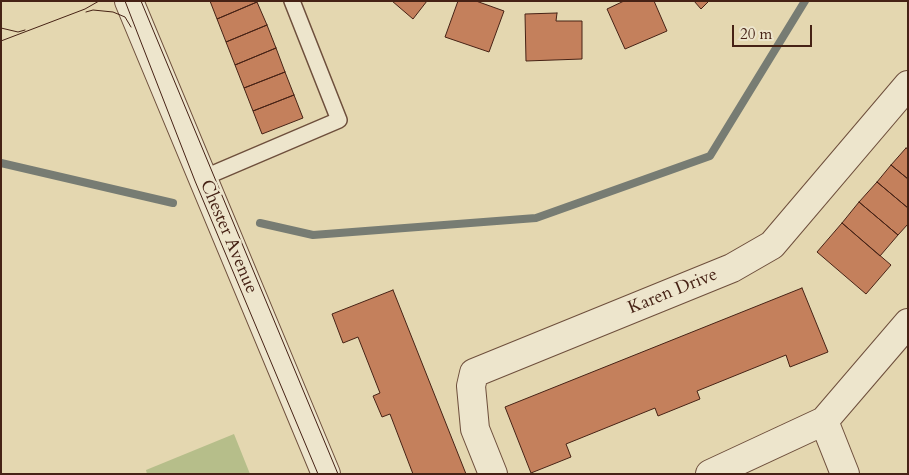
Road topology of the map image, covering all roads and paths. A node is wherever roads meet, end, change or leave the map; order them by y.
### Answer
1 (129, 1) edge
2 (292, 1) edge
3 (908, 85) edge
4 (203, 178) junction
5 (908, 323) edge
6 (824, 421) junction
7 (326, 474) edge
8 (493, 474) edge
9 (710, 474) edge
10 (845, 474) edge

1 - 4 street, Chester Avenue
2 - 4 lane
3 - 8 street, Karen Drive
4 - 7 street, Chester Avenue
5 - 6 street
6 - 9 street
6 - 10 street

